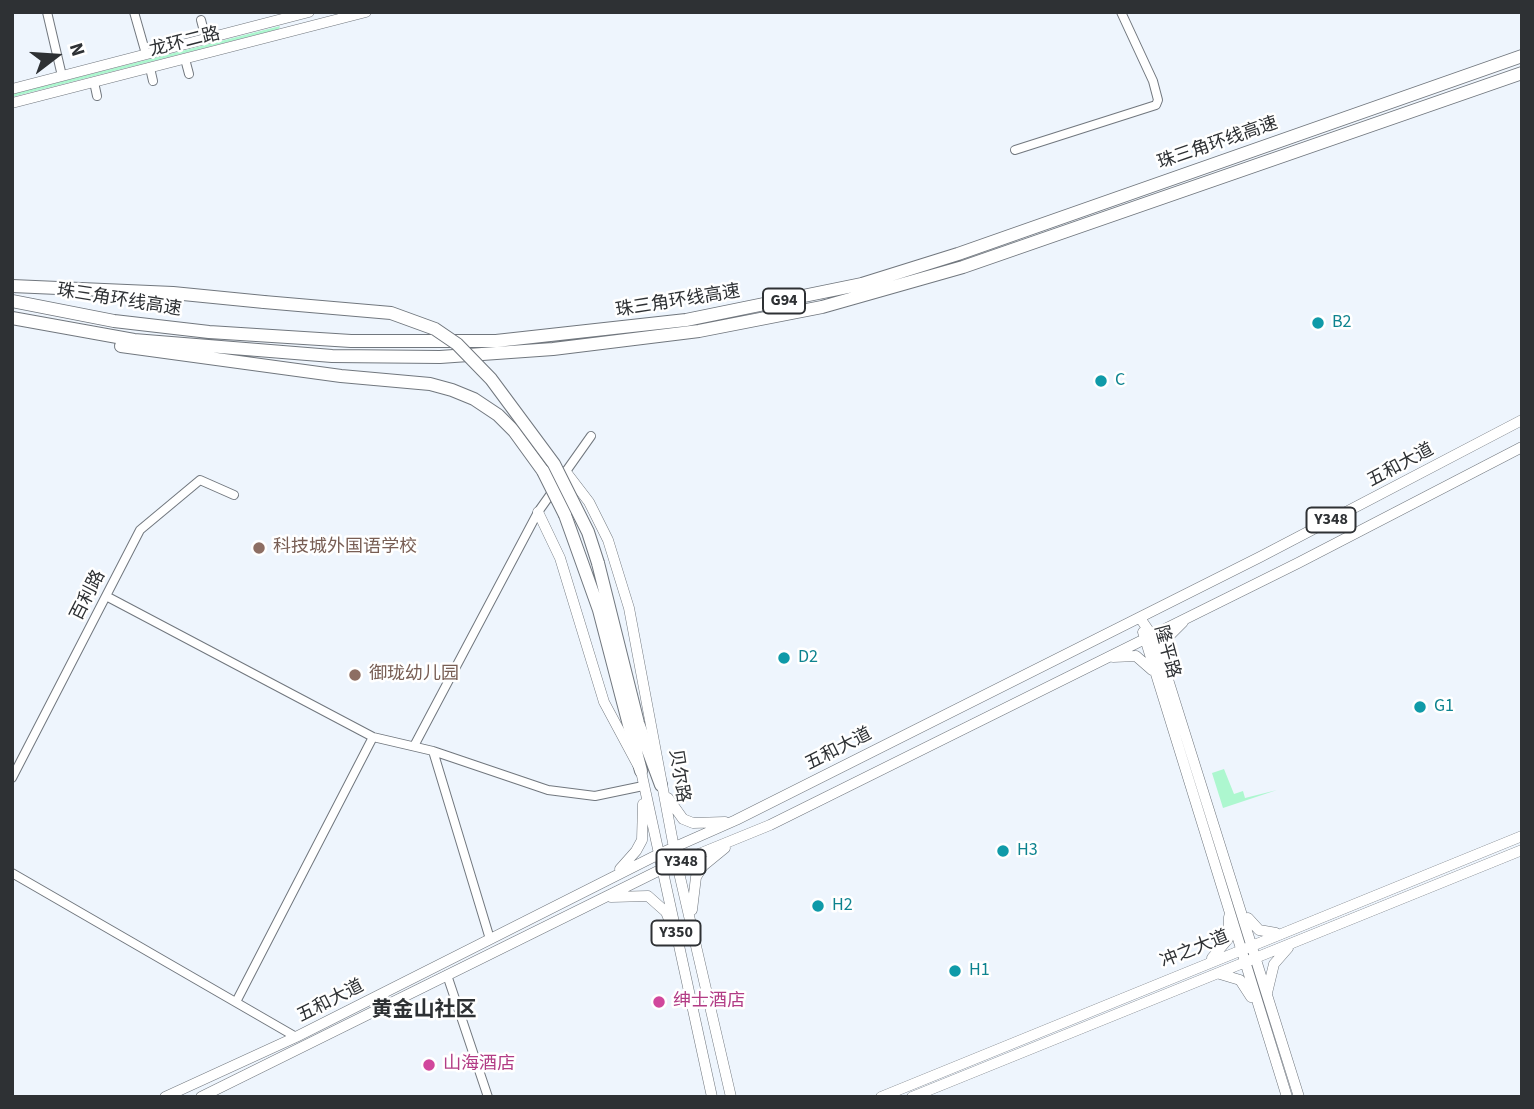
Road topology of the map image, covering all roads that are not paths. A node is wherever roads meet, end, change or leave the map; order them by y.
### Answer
1 (47, 12) edge
2 (134, 12) edge
3 (276, 12) edge
4 (309, 12) edge
5 (366, 12) edge
6 (1121, 12) edge
7 (296, 14) edge
8 (201, 20) dead end
9 (253, 27) junction
10 (307, 28) junction
11 (205, 39) junction
12 (146, 54) junction
13 (1522, 56) edge
14 (185, 59) junction
15 (150, 68) junction
16 (1522, 73) edge
17 (189, 74) dead end
18 (62, 76) junction
19 (153, 81) dead end
20 (94, 82) junction
21 (12, 89) edge
22 (97, 96) dead end
23 (12, 103) edge
24 (1015, 150) dead end
25 (12, 286) edge
26 (12, 301) edge
27 (12, 319) edge
28 (1522, 420) edge
29 (591, 436) dead end
30 (1522, 447) edge
31 (566, 472) junction
32 (233, 495) dead end
33 (538, 512) junction
34 (106, 596) junction
35 (1195, 612) junction
36 (1140, 618) junction
37 (1148, 636) junction
38 (1101, 660) junction
39 (1165, 670) junction
40 (1154, 673) junction
41 (373, 737) junction
42 (414, 746) junction
43 (433, 751) junction
44 (640, 771) junction
45 (12, 778) edge
46 (661, 785) junction
47 (643, 786) junction
48 (736, 820) junction
49 (1522, 836) edge
50 (736, 840) junction
51 (675, 847) junction
52 (1522, 850) edge
53 (659, 853) junction
54 (677, 864) junction
55 (662, 869) junction
56 (12, 873) edge
57 (604, 882) junction
58 (603, 898) junction
59 (1228, 902) junction
60 (1242, 908) junction
61 (1290, 931) junction
62 (677, 938) junction
63 (491, 939) junction
64 (694, 939) junction
65 (1294, 943) junction
66 (1247, 946) junction
67 (1248, 961) junction
68 (1196, 967) junction
69 (447, 975) junction
70 (1203, 979) junction
71 (1266, 998) junction
72 (236, 1002) junction
73 (1257, 1006) junction
74 (296, 1037) junction
75 (220, 1093) edge
76 (712, 1096) edge
77 (165, 1097) edge
78 (201, 1097) edge
79 (488, 1097) edge
80 (731, 1097) edge
81 (881, 1097) edge
82 (912, 1097) edge
83 (1287, 1097) edge
84 (1299, 1097) edge

1 - 18 street
2 - 12 street
3 - 9 main road
4 - 7 main road, 龙环二路
4 - 10 main road
5 - 10 main road, 龙环二路
6 - 24 street
7 - 9 main road, 龙环二路
7 - 10 main road
8 - 11 street
9 - 11 main road, 龙环二路
10 - 14 main road, 龙环二路
11 - 12 main road, 龙环二路
12 - 18 main road, 龙环二路
13 - 26 highway, 珠三角环线高速 / G94
14 - 15 main road, 龙环二路
14 - 17 street
15 - 19 street
15 - 20 main road, 龙环二路
16 - 27 highway, 珠三角环线高速 / G94
18 - 21 main road, 龙环二路
20 - 22 street
20 - 23 main road, 龙环二路
25 - 46 highway, bridge
27 - 44 highway, bridge
28 - 36 main road, 五和大道 / Y348
29 - 31 street
30 - 35 main road, 五和大道 / Y348
31 - 33 street
31 - 46 main road, 贝尔路 / Y350
32 - 34 street, 百利路
33 - 42 street
33 - 44 main road, 贝尔路 / Y350
34 - 41 street
34 - 45 street, 百利路
35 - 37 main road, 五和大道 / Y348
35 - 39 main road
36 - 37 main road, 隆平路
36 - 48 main road, 五和大道 / Y348
37 - 38 main road, 五和大道 / Y348
37 - 39 main road, 隆平路
37 - 40 main road, 隆平路
38 - 40 main road
38 - 50 main road, 五和大道 / Y348
39 - 60 main road, 隆平路
40 - 59 main road, 隆平路
41 - 42 street
41 - 72 street
42 - 43 street
43 - 47 street
43 - 63 street
44 - 47 main road, 贝尔路 / Y350
46 - 48 main road
46 - 51 main road, 贝尔路 / Y350
47 - 53 main road, 贝尔路 / Y350
47 - 57 main road
48 - 51 main road, 五和大道 / Y348
49 - 61 main road, 冲之大道
50 - 54 main road, 五和大道 / Y348
50 - 64 main road
51 - 53 main road, 五和大道 / Y348
51 - 54 main road, 贝尔路 / Y350
52 - 65 main road, 冲之大道
53 - 55 main road, 贝尔路 / Y350
53 - 57 main road, 五和大道 / Y348
54 - 55 main road, 五和大道 / Y348
54 - 64 main road, 贝尔路 / Y350
55 - 58 main road, 五和大道 / Y348
55 - 62 main road, 贝尔路 / Y350
56 - 72 street
57 - 63 main road, 五和大道 / Y348
58 - 62 main road
58 - 69 main road, 五和大道 / Y348
59 - 66 main road, 隆平路
59 - 68 main road
60 - 61 main road
60 - 66 main road, 隆平路
61 - 66 main road, 冲之大道
62 - 76 main road, 贝尔路 / Y350
63 - 74 main road, 五和大道 / Y348
64 - 80 main road, 贝尔路 / Y350
65 - 67 main road, 冲之大道
65 - 71 main road
66 - 67 main road, 隆平路
66 - 68 main road, 冲之大道
67 - 70 main road, 冲之大道
67 - 71 main road, 隆平路
67 - 73 main road, 隆平路
68 - 81 main road, 冲之大道
69 - 75 main road, 五和大道 / Y348
69 - 79 street
70 - 73 main road
70 - 82 main road, 冲之大道
71 - 84 main road, 隆平路
72 - 74 street
73 - 83 main road, 隆平路
74 - 77 main road, 五和大道 / Y348
75 - 78 main road, 五和大道 / Y348

